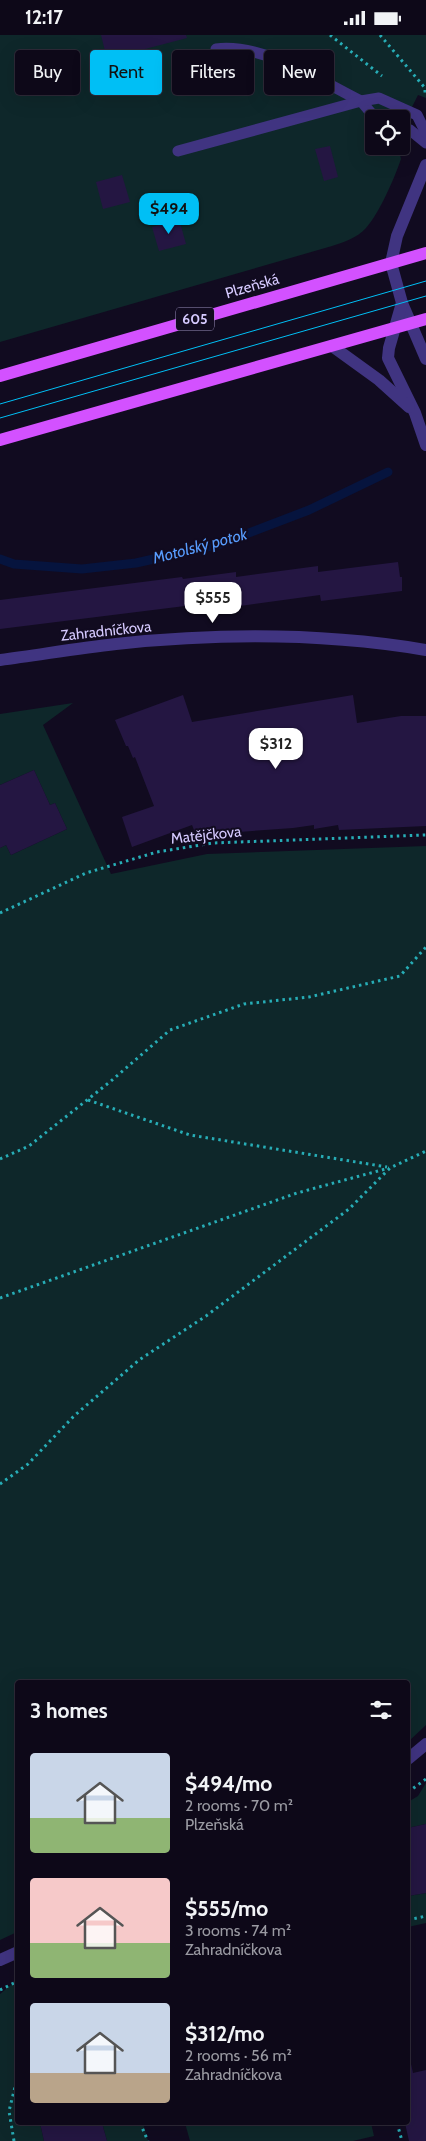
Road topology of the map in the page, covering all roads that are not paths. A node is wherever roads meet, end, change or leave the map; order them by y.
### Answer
1 (216, 49) dead end
2 (361, 101) junction
3 (369, 110) edge
4 (410, 130) edge
5 (426, 133) edge
6 (426, 143) edge
7 (178, 151) dead end
8 (426, 165) edge
9 (423, 176) edge
10 (426, 253) edge
11 (391, 263) junction
12 (402, 303) junction
13 (426, 319) edge
14 (411, 323) junction
15 (396, 327) junction
16 (332, 347) junction
17 (426, 359) edge
18 (0, 376) edge
19 (416, 413) junction
20 (0, 440) edge
21 (426, 445) edge
22 (426, 650) edge
23 (0, 660) edge
24 (426, 1744) edge
25 (410, 1757) edge
26 (15, 1953) edge
27 (0, 1960) edge

1 - 2 lane
2 - 3 lane
2 - 5 lane
2 - 7 lane
4 - 6 lane
8 - 9 street
9 - 11 street
10 - 11 main road, Plzeňská / 605
11 - 12 street
11 - 18 main road, Plzeňská / 605
12 - 14 street
12 - 15 street
13 - 14 main road
14 - 15 main road
14 - 17 street
15 - 16 main road
15 - 19 street
16 - 19 street
16 - 20 main road
19 - 21 street
22 - 23 street, Zahradníčkova
24 - 25 street
26 - 27 street

